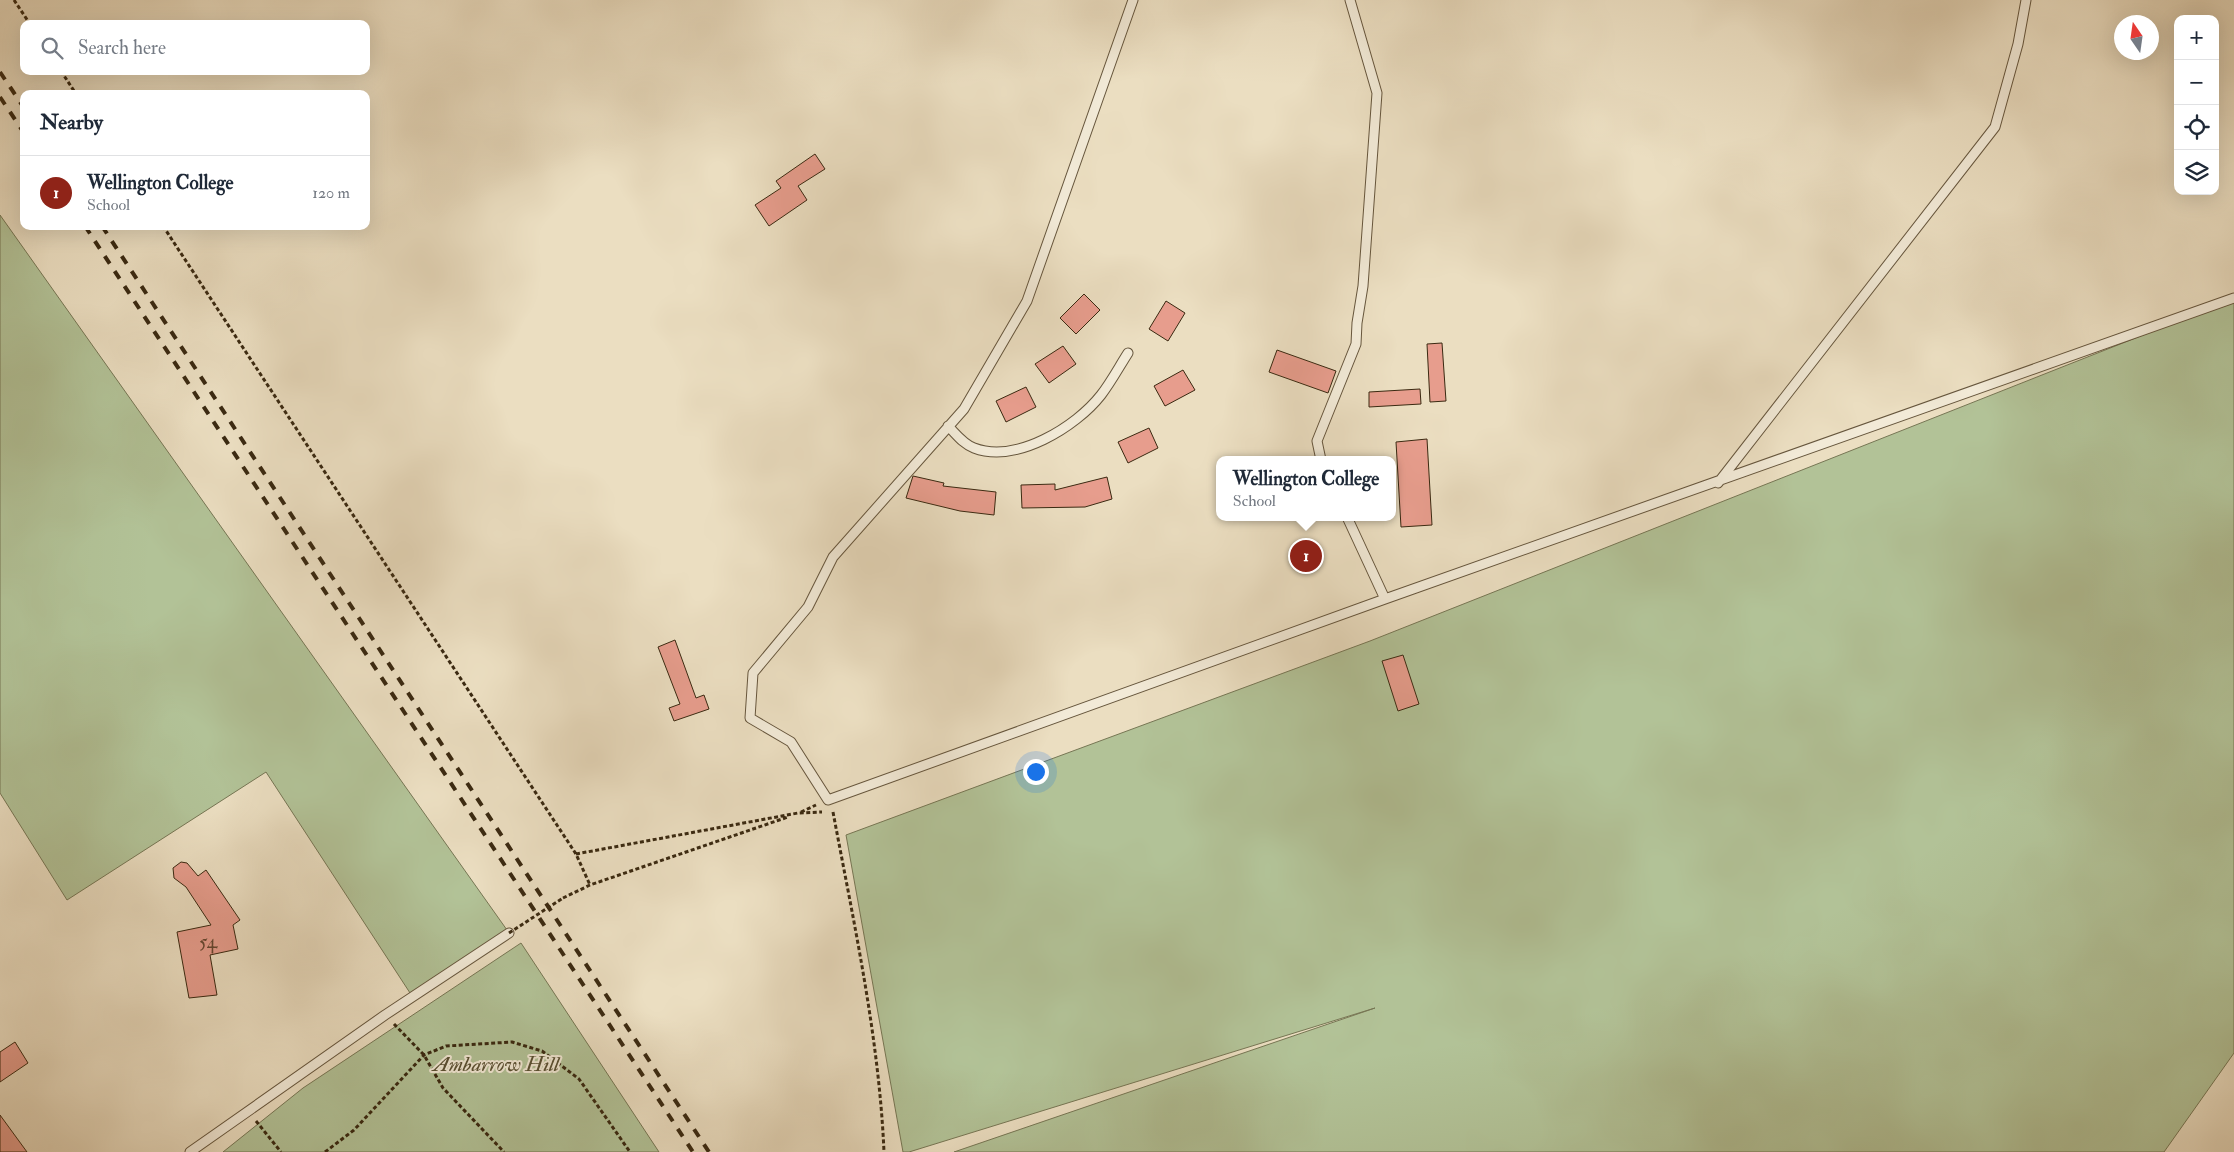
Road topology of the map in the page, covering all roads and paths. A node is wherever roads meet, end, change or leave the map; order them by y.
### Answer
1 (14, 0) edge
2 (1133, 0) edge
3 (1350, 0) edge
4 (2026, 0) edge
5 (27, 20) edge
6 (64, 75) edge
7 (73, 90) edge
8 (166, 230) edge
9 (2234, 298) edge
10 (1128, 353) dead end
11 (948, 426) junction
12 (1320, 456) edge
13 (1718, 483) junction
14 (1349, 521) edge
15 (1385, 599) junction
16 (828, 800) junction
17 (798, 813) junction
18 (576, 854) junction
19 (590, 885) junction
20 (509, 933) joint
21 (385, 1014) junction
22 (424, 1055) junction
23 (248, 1111) junction
24 (190, 1152) edge
25 (281, 1152) edge
26 (324, 1152) edge
27 (504, 1152) edge
28 (630, 1152) edge
29 (884, 1152) edge

1 - 5 path
2 - 11 lane
3 - 12 lane
4 - 13 lane
6 - 7 path
8 - 18 path
9 - 13 lane
10 - 11 lane
11 - 16 lane
13 - 15 lane
14 - 15 lane
15 - 16 lane
16 - 17 path
17 - 18 path
17 - 19 path
17 - 29 path
18 - 19 path
19 - 20 path, bridge
20 - 21 lane
21 - 22 path
21 - 23 lane
22 - 26 path
22 - 27 path
22 - 28 path
23 - 24 lane
23 - 25 path

